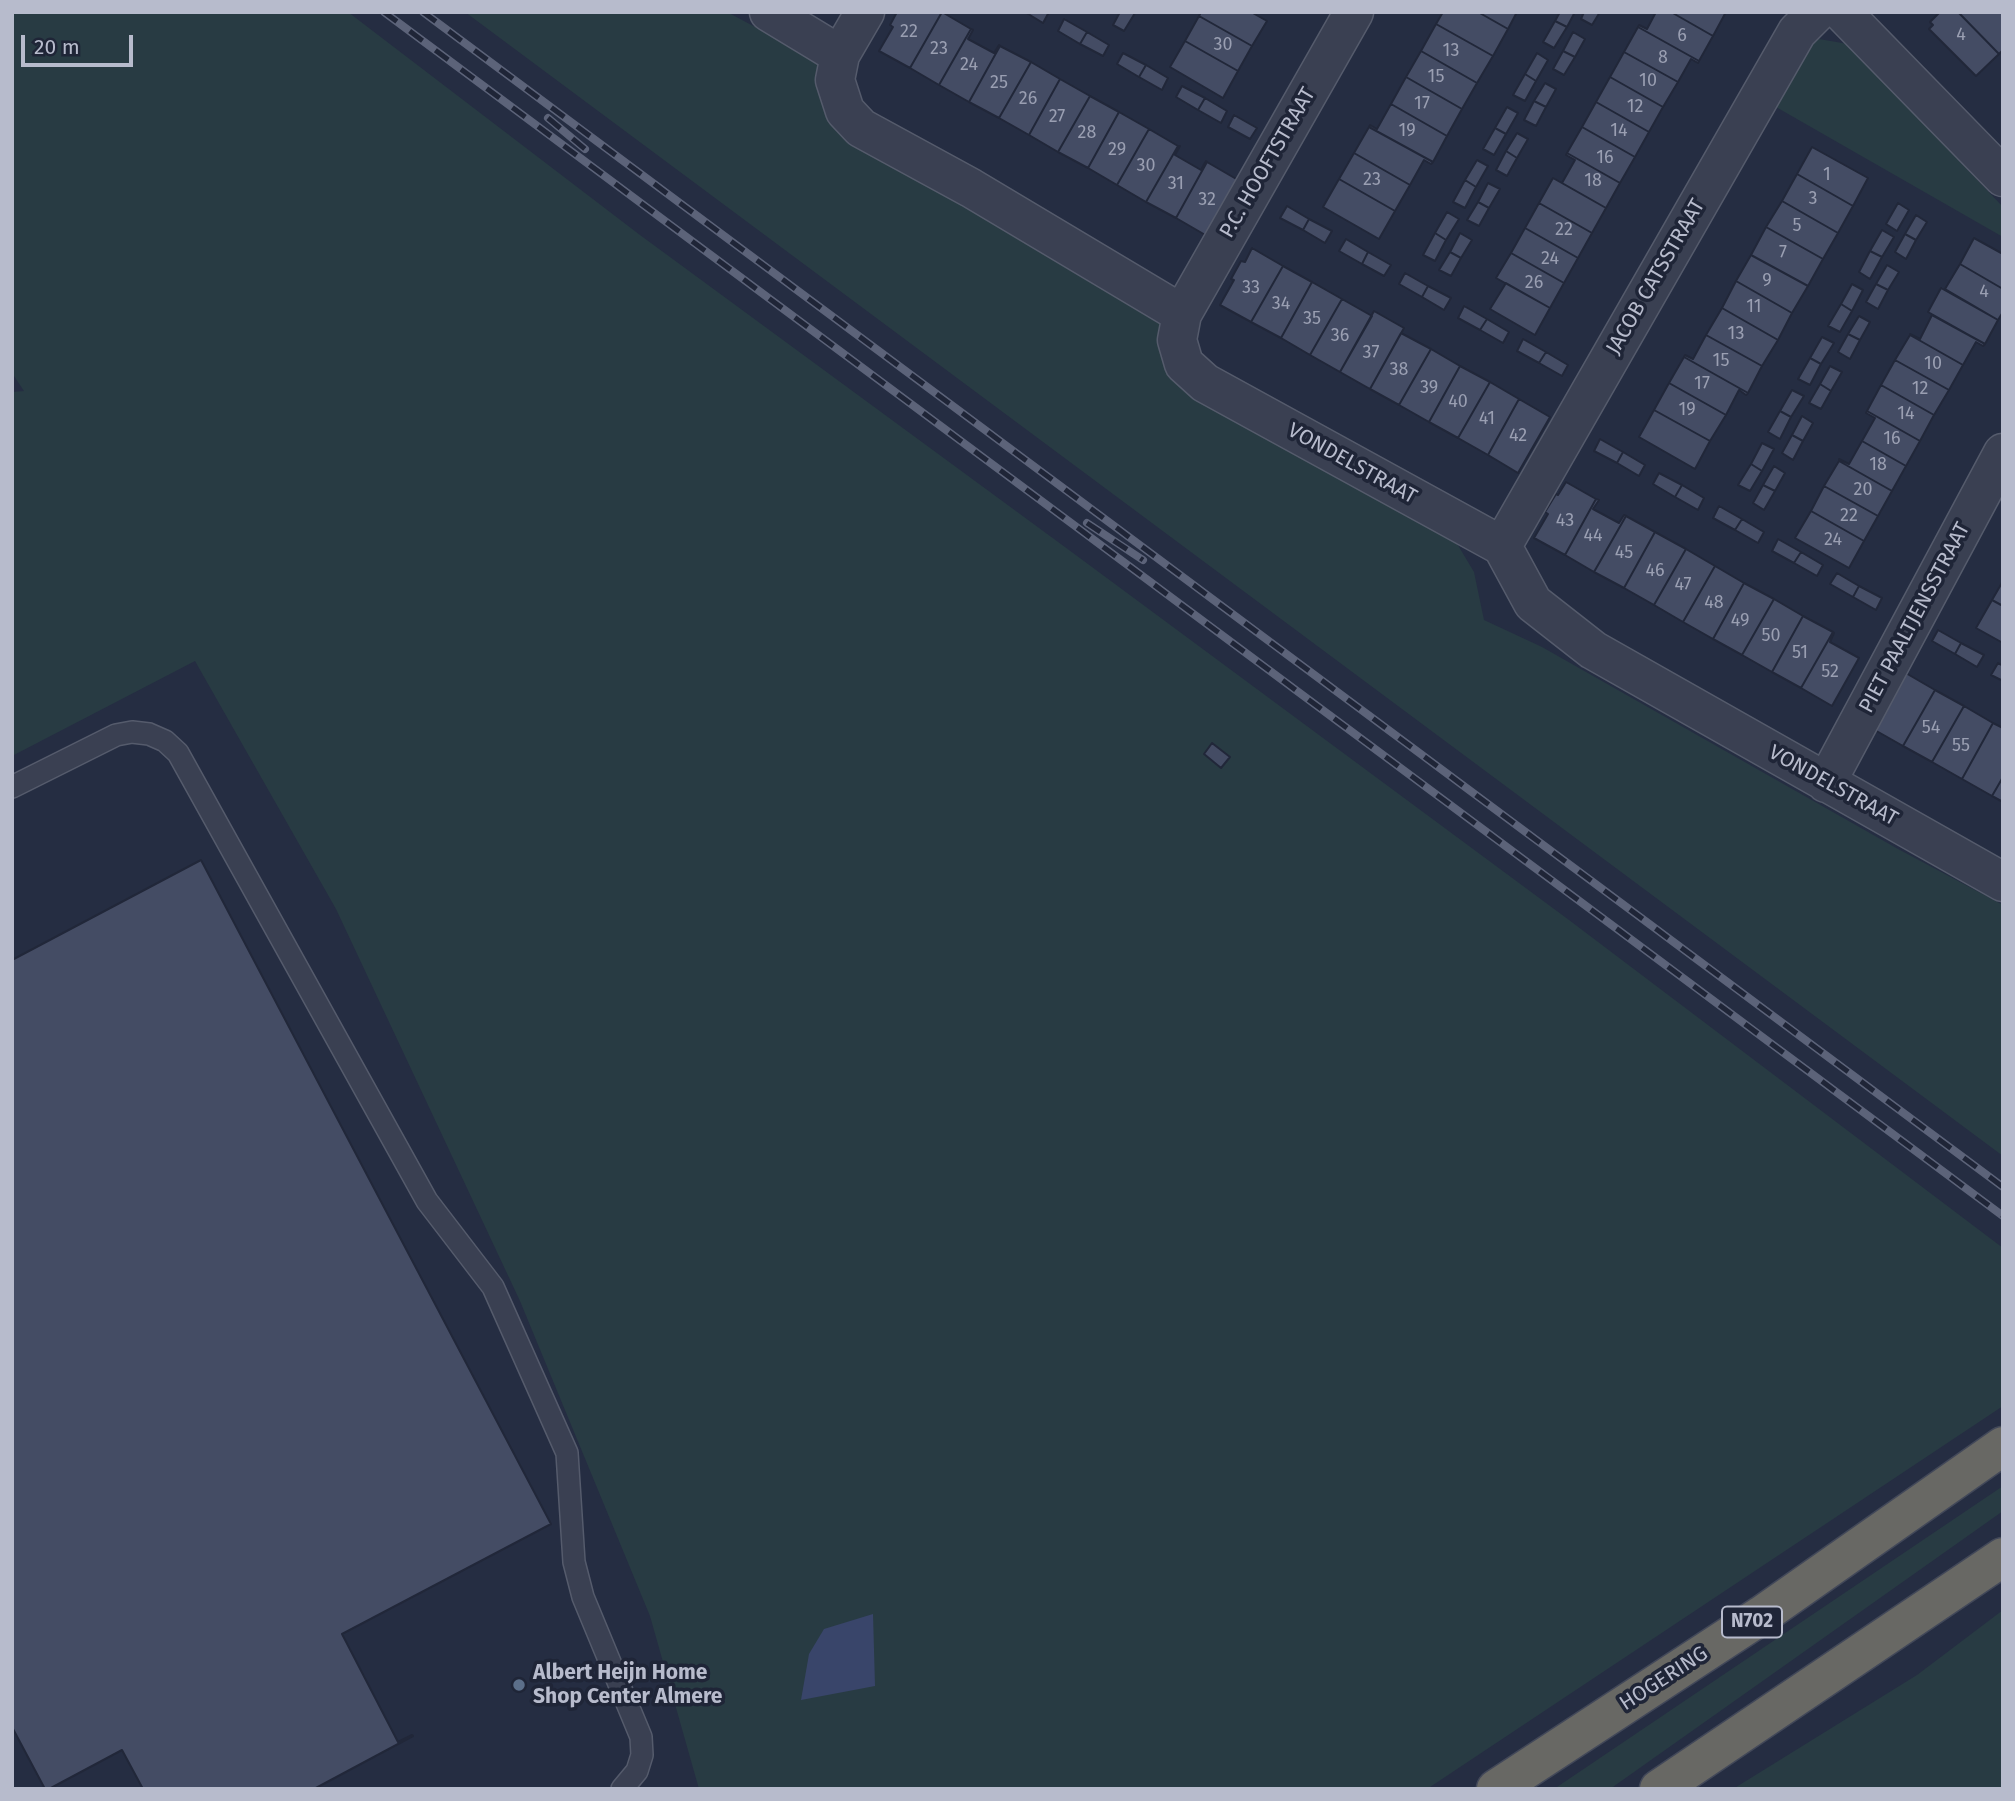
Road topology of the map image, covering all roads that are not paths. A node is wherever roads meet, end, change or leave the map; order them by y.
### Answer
1 (769, 12) edge
2 (865, 12) edge
3 (1354, 12) edge
4 (1817, 12) edge
5 (1842, 12) edge
6 (840, 55) junction
7 (2003, 177) edge
8 (1182, 314) junction
9 (2003, 453) edge
10 (1502, 546) junction
11 (1826, 783) junction
12 (12, 787) edge
13 (2003, 882) edge
14 (2003, 1446) edge
15 (2003, 1557) edge
16 (622, 1789) edge
17 (1496, 1789) edge
18 (1659, 1789) edge

1 - 6 street
2 - 6 street
3 - 8 street, P.C. HOOFTSTRAAT
4 - 10 street, JACOB CATSSTRAAT
5 - 7 street
6 - 8 street
8 - 10 street, VONDELSTRAAT
9 - 11 street, PIET PAALTJENSSTRAAT
10 - 11 street, VONDELSTRAAT
11 - 13 street, VONDELSTRAAT
12 - 16 lane
14 - 17 highway, HOGERING / N702
15 - 18 highway

